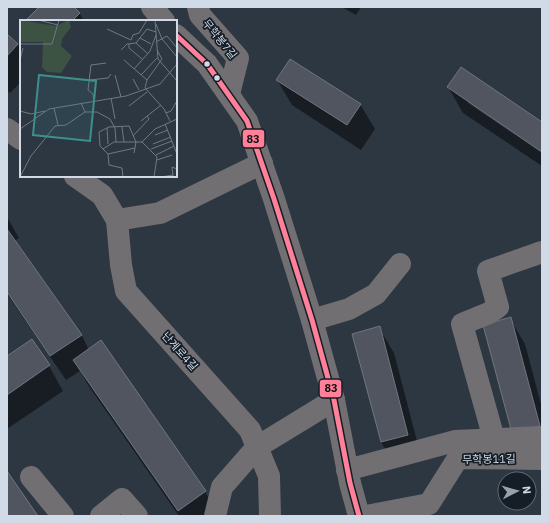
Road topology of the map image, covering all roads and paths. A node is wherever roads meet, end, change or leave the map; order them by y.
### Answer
1 (152, 7) edge
2 (198, 7) edge
3 (163, 20) edge
4 (177, 35) edge
5 (229, 94) junction
6 (7, 129) edge
7 (20, 138) edge
8 (262, 163) junction
9 (76, 177) edge
10 (117, 220) junction
11 (542, 252) edge
12 (400, 264) dead end
13 (312, 320) junction
14 (334, 400) junction
15 (542, 437) edge
16 (494, 439) junction
17 (257, 447) junction
18 (542, 459) edge
19 (347, 470) junction
20 (32, 477) dead end
21 (63, 516) edge
22 (101, 516) edge
23 (137, 516) edge
24 (215, 516) edge
25 (270, 516) edge
26 (359, 516) edge
27 (366, 516) edge

1 - 3 street
2 - 5 street, 무학봉7길
4 - 5 street
5 - 8 street
6 - 7 street
8 - 10 street
8 - 13 street
9 - 10 street, 난계로4길
10 - 17 street, 난계로4길
11 - 16 street
12 - 13 street
13 - 14 street
14 - 17 street
14 - 19 street
15 - 16 street
16 - 19 street
17 - 24 street
17 - 25 street, 난계로4길
18 - 27 street, 무학봉11길
19 - 26 street
20 - 21 street
22 - 23 street

